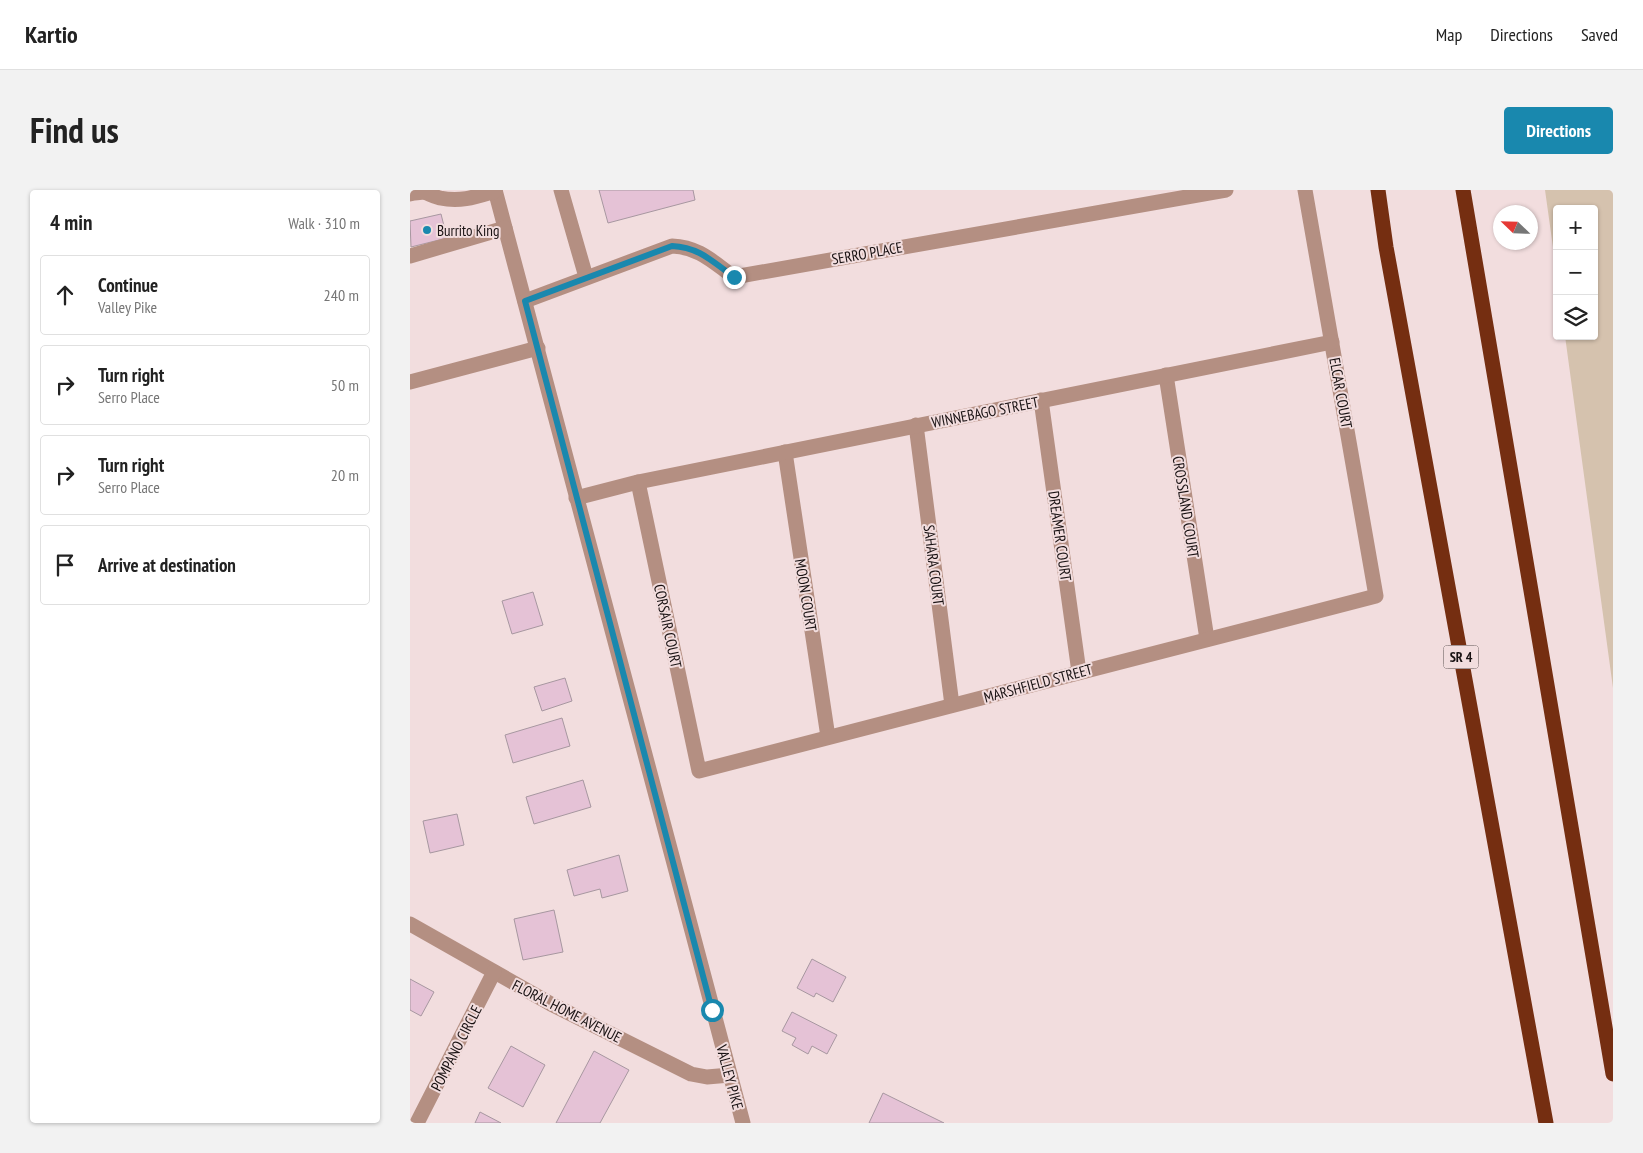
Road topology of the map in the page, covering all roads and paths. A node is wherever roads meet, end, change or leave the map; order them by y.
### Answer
1 (495, 190) edge
2 (561, 190) edge
3 (1226, 190) edge
4 (1305, 190) edge
5 (1378, 190) edge
6 (1463, 190) edge
7 (410, 194) edge
8 (505, 228) junction
9 (410, 256) edge
10 (586, 277) junction
11 (525, 301) junction
12 (1332, 342) junction
13 (538, 348) junction
14 (1166, 375) junction
15 (410, 382) edge
16 (1041, 400) junction
17 (916, 426) junction
18 (785, 452) junction
19 (638, 482) junction
20 (576, 498) junction
21 (1376, 596) joint
22 (1207, 640) junction
23 (1079, 672) junction
24 (952, 705) junction
25 (828, 737) junction
26 (699, 771) joint
27 (410, 924) edge
28 (494, 972) junction
29 (1613, 1074) edge
30 (730, 1075) junction
31 (417, 1123) edge
32 (742, 1123) edge
33 (1546, 1123) edge

1 - 7 street
1 - 8 street, VALLEY PIKE
2 - 10 street
3 - 10 street, SERRO PLACE
4 - 12 street, ELCAR COURT
5 - 33 highway, SR 4
6 - 29 highway
8 - 9 street
8 - 11 street, VALLEY PIKE
10 - 11 street, SERRO PLACE
11 - 13 street, VALLEY PIKE
12 - 14 street, WINNEBAGO STREET
12 - 21 street, ELCAR COURT
13 - 15 street
13 - 20 street, VALLEY PIKE
14 - 16 street, WINNEBAGO STREET
14 - 22 street, CROSSLAND COURT
16 - 17 street, WINNEBAGO STREET
16 - 23 street, DREAMER COURT
17 - 18 street, WINNEBAGO STREET
17 - 24 street, SAHARA COURT
18 - 19 street, WINNEBAGO STREET
18 - 25 street, MOON COURT
19 - 20 street, WINNEBAGO STREET
19 - 26 street, CORSAIR COURT
20 - 30 street, VALLEY PIKE
21 - 22 street, MARSHFIELD STREET
22 - 23 street, MARSHFIELD STREET
23 - 24 street, MARSHFIELD STREET
24 - 25 street, MARSHFIELD STREET
25 - 26 street, MARSHFIELD STREET
27 - 28 street, FLORAL HOME AVENUE
28 - 30 street, FLORAL HOME AVENUE
28 - 31 street, POMPANO CIRCLE
30 - 32 street, VALLEY PIKE

